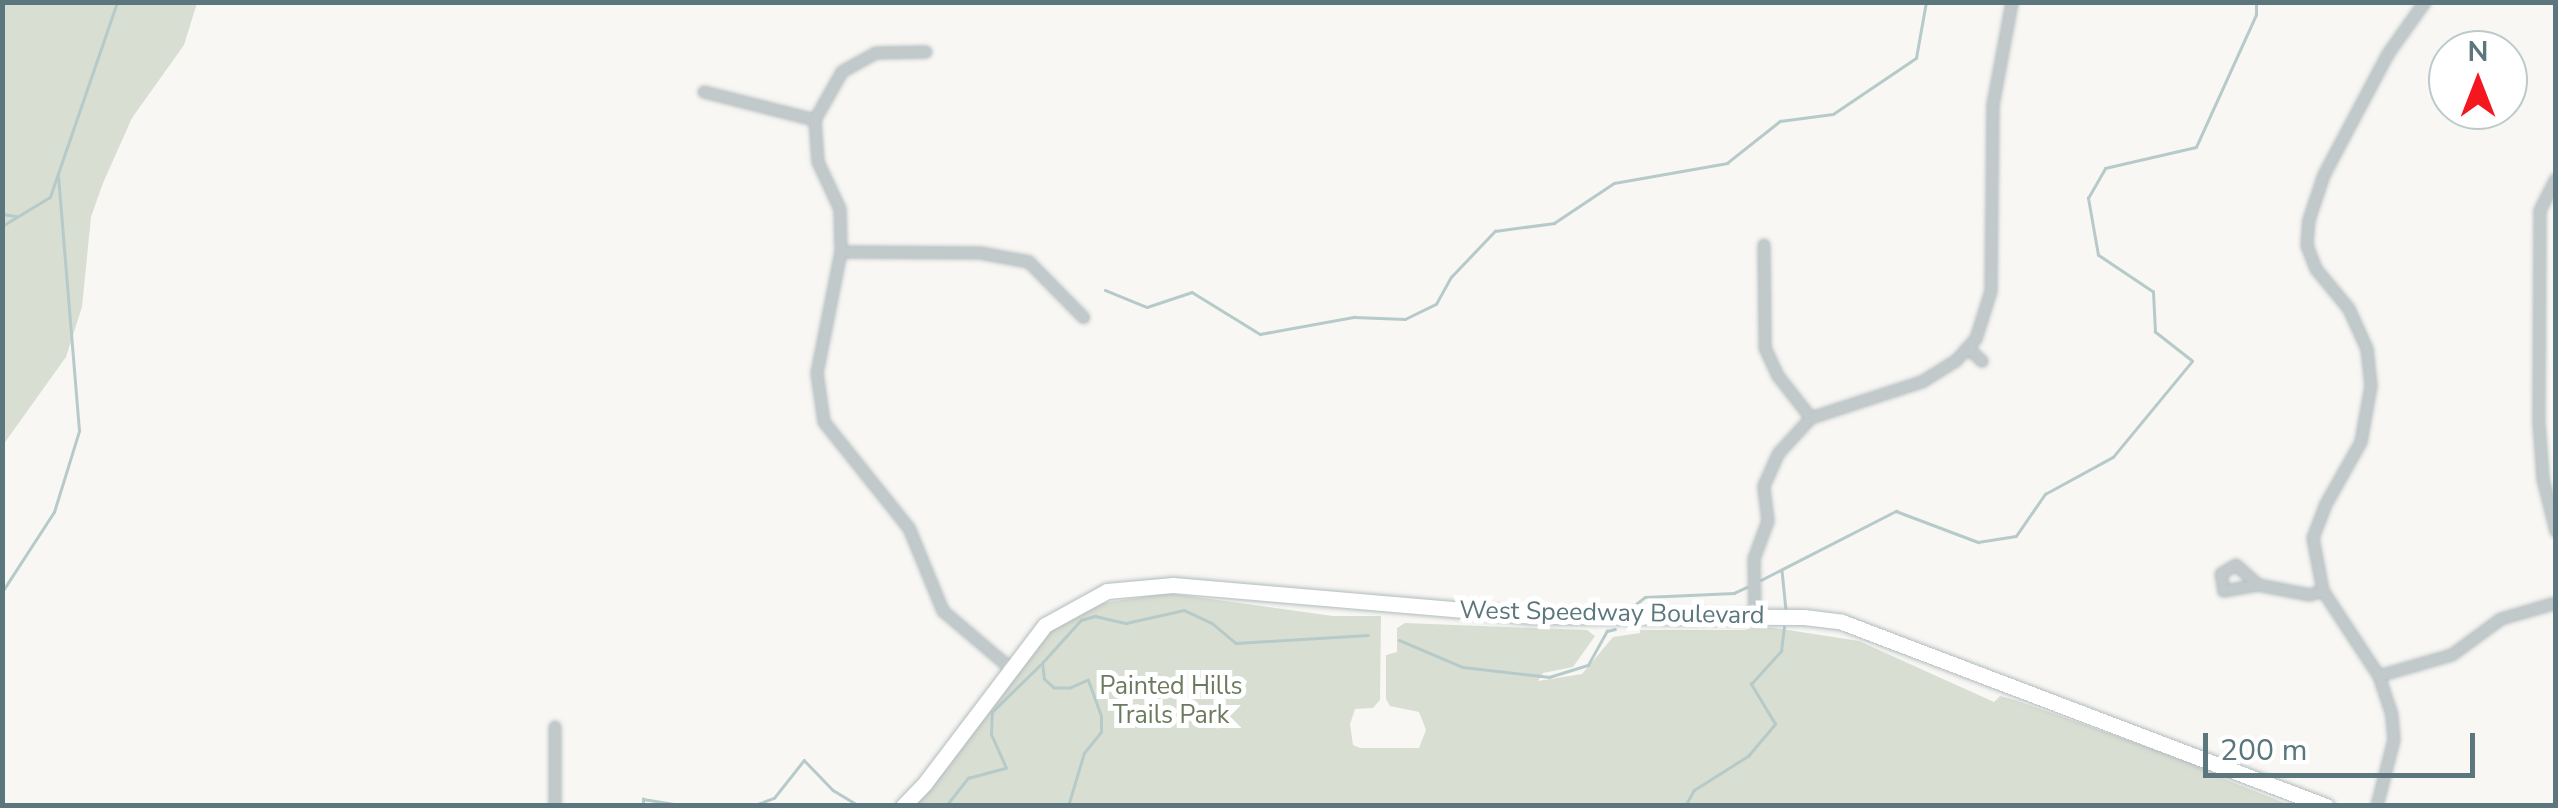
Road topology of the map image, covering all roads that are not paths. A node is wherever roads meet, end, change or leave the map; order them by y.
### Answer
1 (2012, 2) edge
2 (2425, 2) edge
3 (926, 52) dead end
4 (704, 92) dead end
5 (814, 120) junction
6 (2556, 180) edge
7 (1764, 245) dead end
8 (841, 252) junction
9 (1084, 318) dead end
10 (1969, 349) junction
11 (1982, 361) dead end
12 (1812, 418) junction
13 (2556, 531) edge
14 (2258, 584) dead end
15 (2323, 590) junction
16 (2556, 603) edge
17 (1755, 616) junction
18 (1010, 668) junction
19 (2379, 676) junction
20 (554, 727) dead end
21 (555, 806) edge
22 (902, 806) edge
23 (2326, 806) edge
24 (2376, 806) edge

1 - 10 street
2 - 15 street
3 - 5 street
4 - 5 street
5 - 8 street
6 - 13 street
7 - 12 street
8 - 9 street
8 - 18 street
10 - 11 street
10 - 12 street
12 - 17 street
14 - 15 street
15 - 19 street
16 - 19 street
17 - 18 main road, West Speedway Boulevard
17 - 23 main road, West Speedway Boulevard
18 - 22 main road, West Speedway Boulevard
19 - 24 street
20 - 21 street

